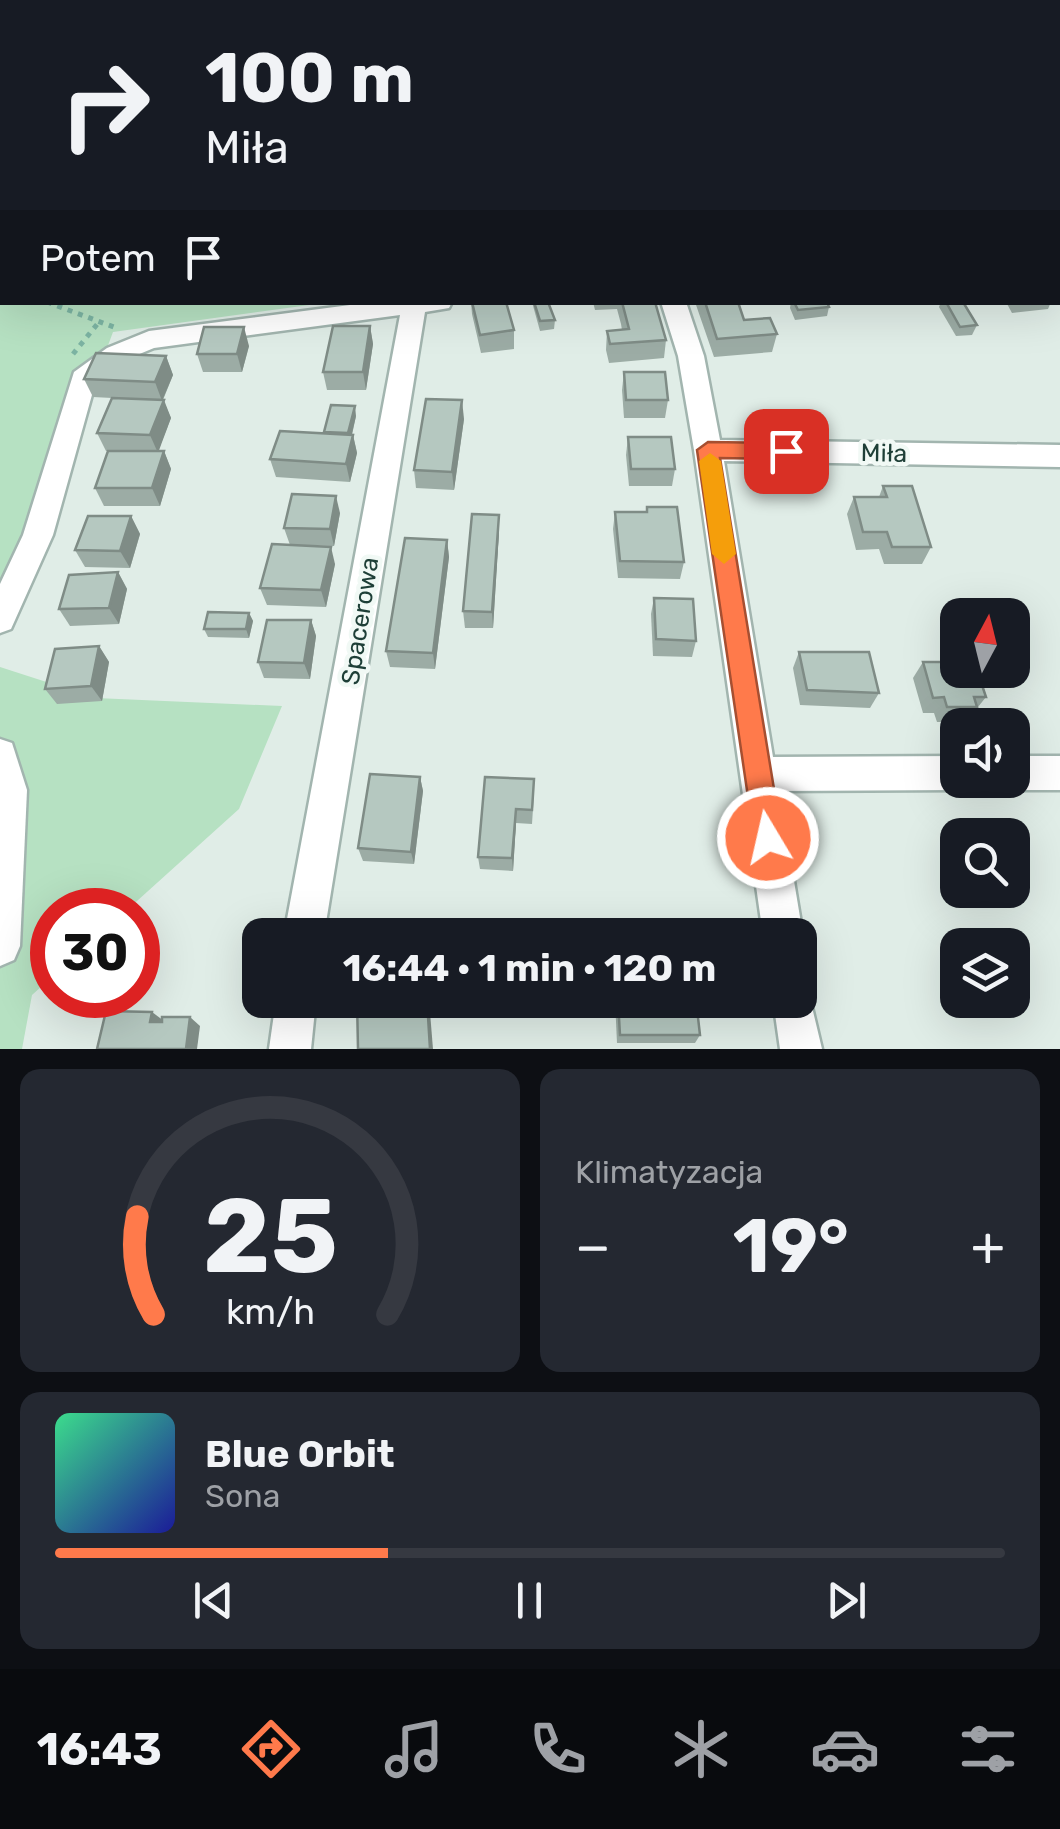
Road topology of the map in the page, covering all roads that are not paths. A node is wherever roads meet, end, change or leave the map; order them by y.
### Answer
1 (419, 305) edge
2 (427, 305) edge
3 (675, 305) edge
4 (708, 450) junction
5 (1060, 456) edge
6 (0, 619) edge
7 (0, 754) edge
8 (940, 773) edge
9 (1030, 773) edge
10 (1060, 773) edge
11 (758, 774) junction
12 (307, 918) edge
13 (780, 918) edge
14 (0, 946) edge
15 (294, 1018) edge
16 (797, 1018) edge
17 (290, 1049) edge
18 (801, 1049) edge

1 - 6 street
2 - 12 street, Spacerowa
3 - 4 street
4 - 5 street, Miła
4 - 11 street
7 - 14 street
8 - 11 street
9 - 10 street
11 - 13 street
15 - 17 street
16 - 18 street

